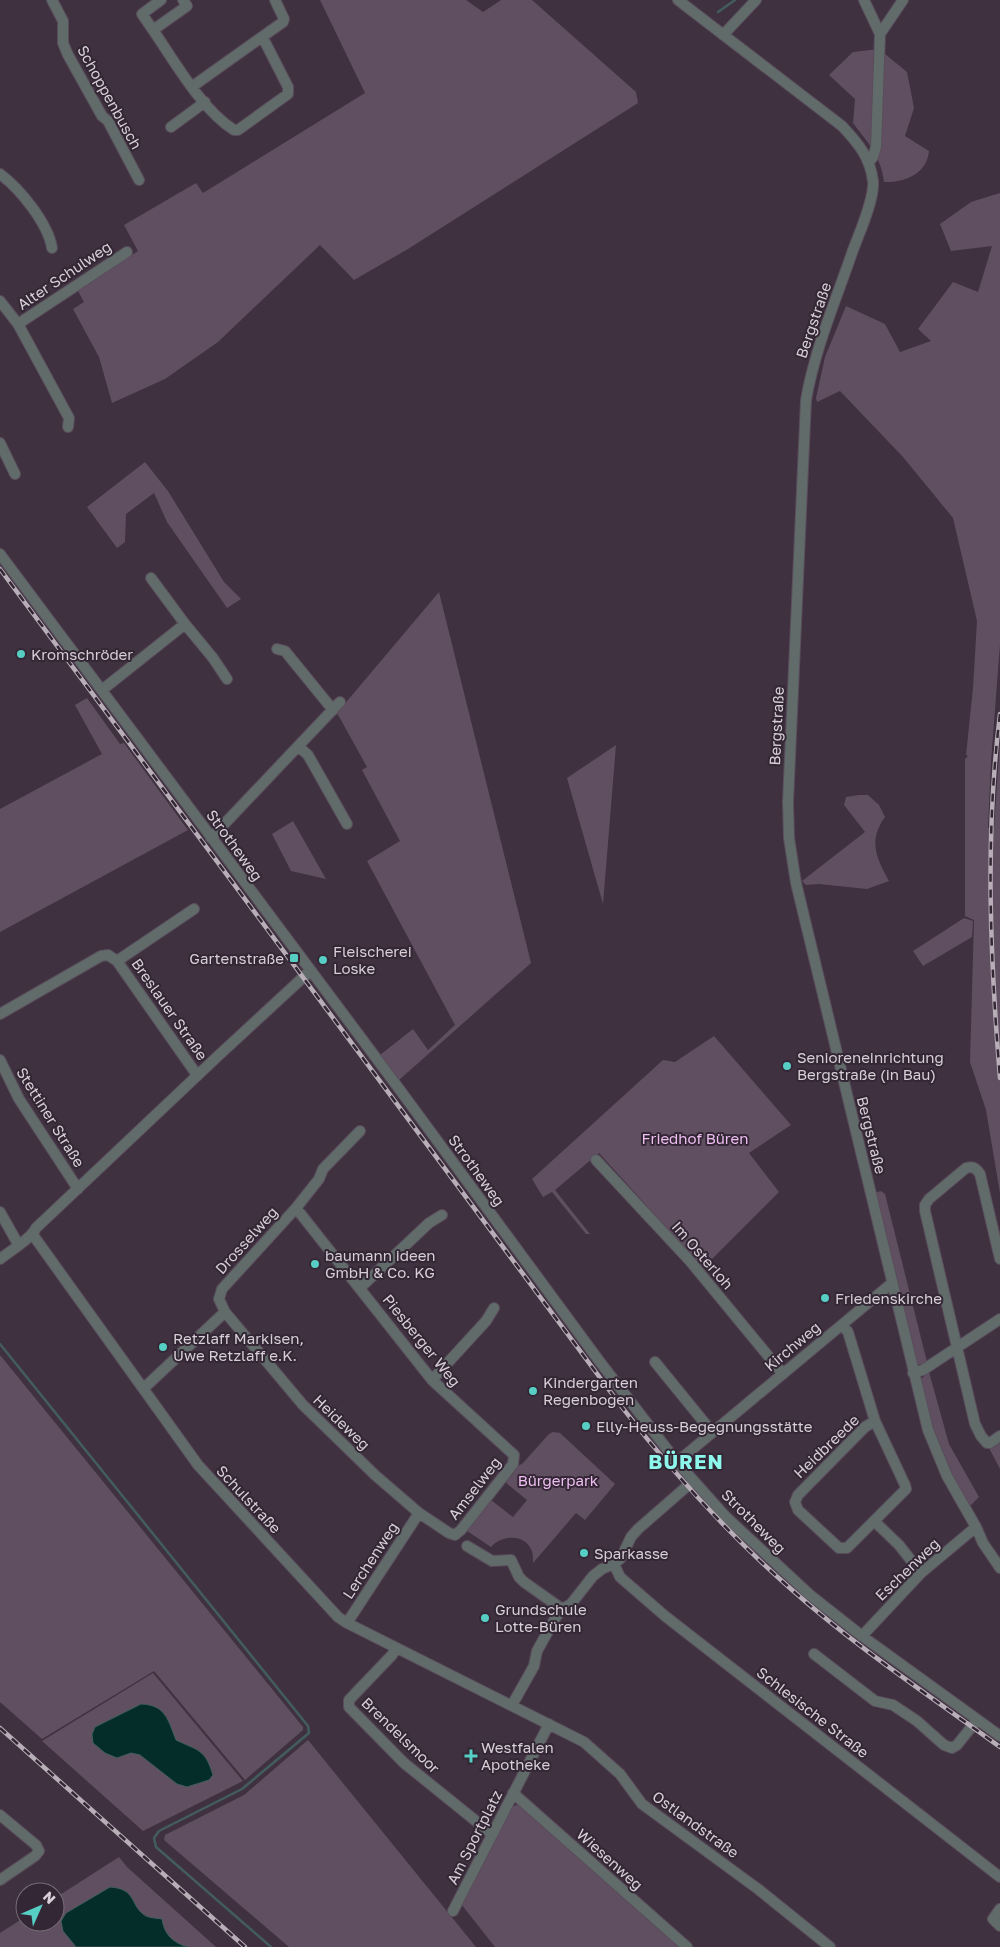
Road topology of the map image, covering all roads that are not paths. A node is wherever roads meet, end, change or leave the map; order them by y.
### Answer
1 (52, 0) edge
2 (161, 0) edge
3 (183, 0) edge
4 (275, 0) edge
5 (678, 0) edge
6 (756, 0) edge
7 (864, 0) edge
8 (903, 0) edge
9 (152, 30) junction
10 (880, 34) junction
11 (723, 35) junction
12 (263, 38) junction
13 (193, 86) junction
14 (205, 102) junction
15 (171, 127) dead end
16 (869, 162) junction
17 (0, 174) edge
18 (139, 180) dead end
19 (52, 248) dead end
20 (126, 252) dead end
21 (0, 301) edge
22 (18, 324) junction
23 (68, 428) dead end
24 (0, 443) edge
25 (3, 457) edge
26 (15, 474) dead end
27 (0, 554) edge
28 (151, 578) dead end
29 (185, 624) junction
30 (277, 649) dead end
31 (227, 679) dead end
32 (102, 690) junction
33 (299, 747) junction
34 (347, 824) dead end
35 (211, 838) junction
36 (194, 909) dead end
37 (117, 961) junction
38 (310, 972) junction
39 (0, 1014) edge
40 (0, 1060) edge
41 (197, 1075) junction
42 (360, 1131) dead end
43 (596, 1160) dead end
44 (78, 1188) junction
45 (296, 1208) junction
46 (0, 1212) edge
47 (442, 1215) dead end
48 (33, 1235) junction
49 (18, 1244) junction
50 (0, 1259) edge
51 (1000, 1259) edge
52 (892, 1283) junction
53 (360, 1288) junction
54 (494, 1308) dead end
55 (225, 1312) junction
56 (1000, 1319) edge
57 (842, 1325) junction
58 (957, 1347) junction
59 (655, 1362) dead end
60 (913, 1373) junction
61 (783, 1374) junction
62 (432, 1380) junction
63 (144, 1388) junction
64 (875, 1421) junction
65 (712, 1432) junction
66 (1000, 1436) edge
67 (515, 1459) joint
68 (677, 1462) junction
69 (693, 1481) junction
70 (419, 1513) junction
71 (874, 1520) junction
72 (976, 1527) junction
73 (456, 1535) joint
74 (467, 1546) dead end
75 (614, 1564) junction
76 (999, 1567) edge
77 (921, 1573) junction
78 (562, 1609) junction
79 (347, 1623) junction
80 (862, 1636) junction
81 (396, 1648) junction
82 (814, 1654) dead end
83 (512, 1705) junction
84 (977, 1720) junction
85 (549, 1724) junction
86 (1000, 1736) edge
87 (514, 1793) junction
88 (0, 1815) edge
89 (492, 1834) junction
90 (1000, 1877) edge
91 (0, 1880) edge
92 (1000, 1909) edge
93 (452, 1911) dead end
94 (1000, 1926) edge
95 (687, 1947) edge
96 (830, 1947) edge

1 - 18 street, Schoppenbusch
2 - 9 street
3 - 9 street
4 - 12 street
5 - 11 street, Bergstraße
6 - 11 street
7 - 10 street
8 - 10 street
9 - 13 street
10 - 16 street
11 - 16 street, Bergstraße
12 - 13 street
12 - 14 street
13 - 14 street
14 - 15 street
16 - 52 street, Bergstraße
17 - 19 street
20 - 22 street, Alter Schulweg
21 - 22 street
22 - 23 street
24 - 25 street
25 - 26 street
27 - 32 street, Strotheweg
28 - 29 street
29 - 31 street
29 - 32 street
30 - 33 street
32 - 35 street, Strotheweg
33 - 34 street
33 - 35 street
35 - 38 street, Strotheweg
36 - 37 street
37 - 39 street
37 - 41 street, Breslauer Straße
38 - 41 street
38 - 68 street, Strotheweg
40 - 44 street, Stettiner Straße
41 - 44 street
42 - 45 street, Drosselweg
43 - 61 street, Im Osterloh
44 - 48 street
45 - 53 street, Piesberger Weg
45 - 55 street, Drosselweg
46 - 49 street
47 - 53 street
48 - 49 street
48 - 63 street, Schulstraße
49 - 50 street
51 - 58 street
52 - 57 street, Kirchweg
52 - 60 street, Bergstraße
53 - 62 street, Piesberger Weg
54 - 62 street
55 - 63 street
55 - 70 street, Heideweg
56 - 58 street
57 - 61 street, Kirchweg
57 - 64 street, Heidbreede
58 - 60 street
58 - 66 street
59 - 65 street
60 - 72 street, Bergstraße
61 - 65 street, Kirchweg
62 - 67 street, Piesberger Weg
63 - 79 street, Schulstraße
64 - 71 street, Heidbreede
64 - 71 street, Heidbreede
65 - 68 street, Kirchweg
67 - 73 street, Amselweg
68 - 69 street, Strotheweg
69 - 75 street
69 - 80 street, Strotheweg
70 - 73 street, Heideweg
70 - 79 street, Lerchenweg
71 - 77 street
72 - 76 street, Bergstraße
72 - 77 street, Eschenweg
74 - 78 street
75 - 78 street
75 - 90 street, Schlesische Straße
77 - 80 street, Eschenweg
78 - 83 street
79 - 81 street, Schulstraße
80 - 84 street, Strotheweg
81 - 83 street, Schulstraße
81 - 89 street, Brendelsmoor
82 - 84 street
83 - 85 street, Ostlandstraße
84 - 86 street, Strotheweg
85 - 87 street, Am Sportplatz
85 - 96 street, Ostlandstraße
87 - 89 street, Am Sportplatz
87 - 95 street, Wiesenweg
88 - 91 street
89 - 93 street, Am Sportplatz
92 - 94 street

